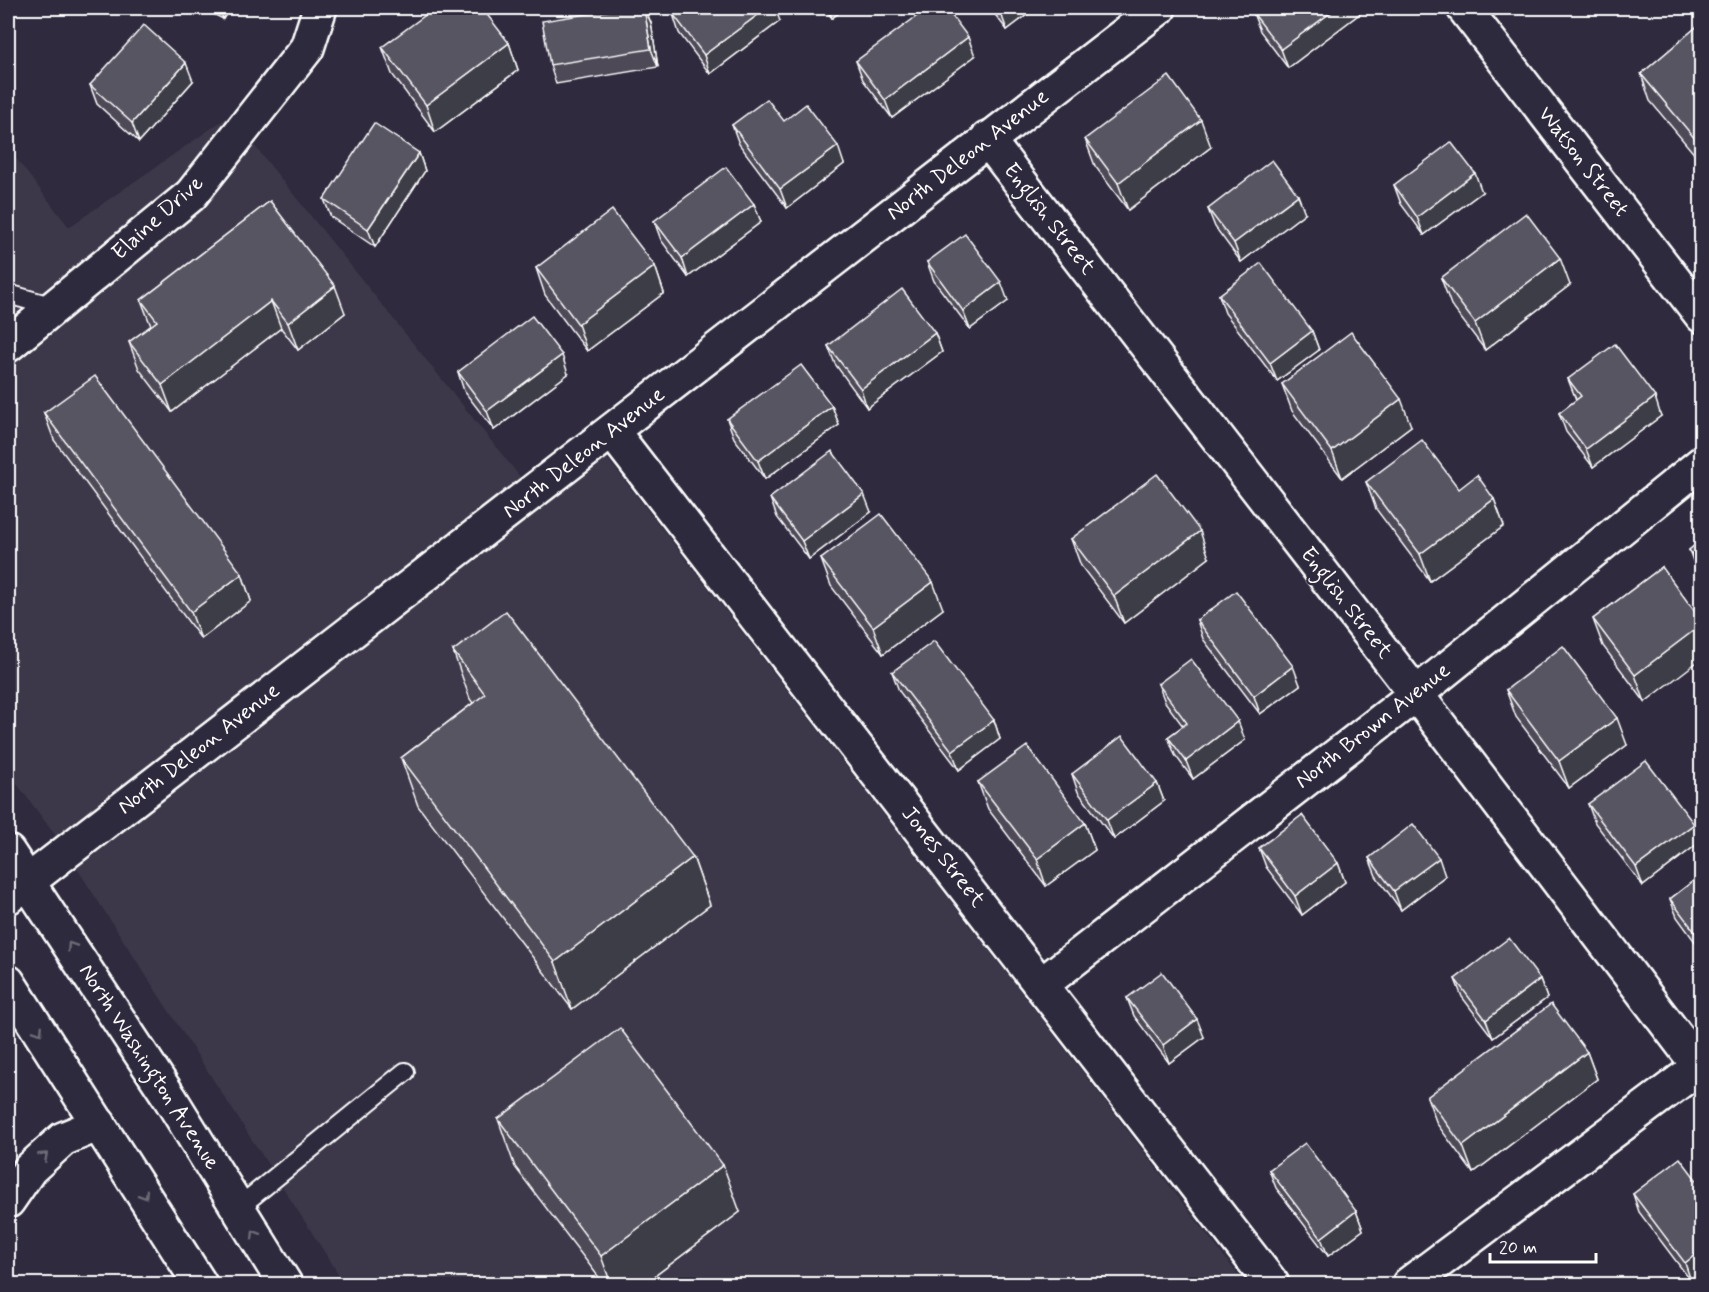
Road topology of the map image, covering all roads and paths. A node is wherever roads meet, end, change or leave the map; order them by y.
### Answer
1 (320, 8) edge
2 (1159, 8) edge
3 (1464, 8) edge
4 (987, 139) junction
5 (8, 294) edge
6 (54, 307) junction
7 (1701, 316) edge
8 (8, 345) edge
9 (612, 431) junction
10 (1701, 463) edge
11 (1416, 694) junction
12 (8, 852) edge
13 (18, 889) edge
14 (8, 984) edge
15 (1041, 985) junction
16 (1700, 1068) edge
17 (405, 1072) dead end
18 (99, 1124) junction
19 (8, 1202) edge
20 (239, 1208) junction
21 (200, 1284) edge
22 (285, 1284) edge
23 (1272, 1284) edge
24 (1408, 1284) edge

1 - 6 street, Elaine Drive
2 - 4 street, North Deleon Avenue
3 - 7 street, Watson Street
4 - 9 street, North Deleon Avenue
4 - 11 street, English Street
5 - 6 lane
6 - 8 street, Elaine Drive
9 - 13 street, North Deleon Avenue
9 - 15 street, Jones Street
10 - 11 street, North Brown Avenue
11 - 15 street, North Brown Avenue
11 - 16 street, English Street
12 - 13 street, North Washington Avenue
20 -> 13 street, North Washington Avenue
14 -> 18 street
15 - 23 street, Jones Street
16 - 24 street
17 - 20 lane
19 -> 18 street
18 -> 21 street
22 -> 20 street, North Washington Avenue

